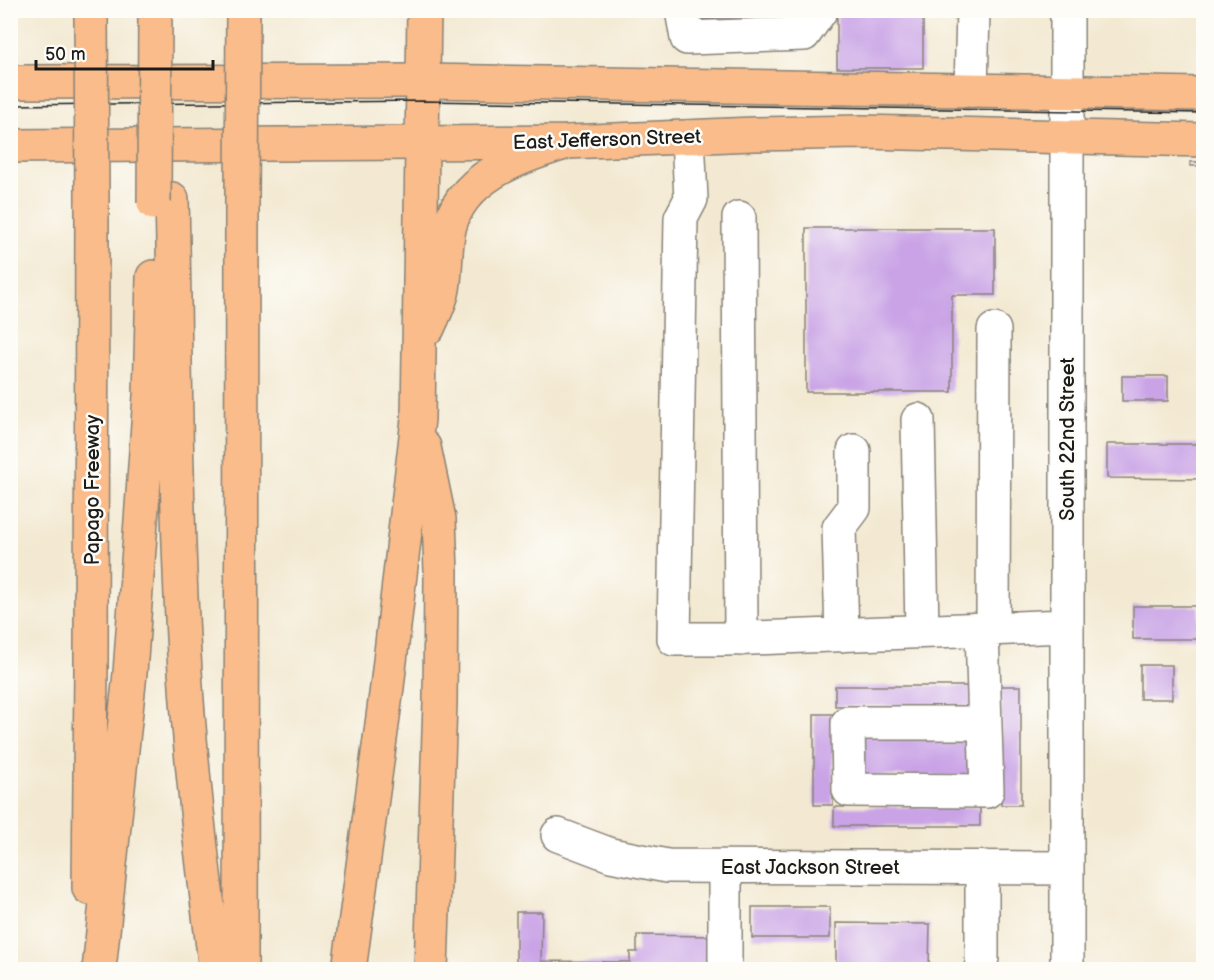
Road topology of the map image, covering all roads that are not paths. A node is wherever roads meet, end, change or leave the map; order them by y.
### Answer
1 (91, 10) edge
2 (155, 10) edge
3 (174, 10) edge
4 (243, 10) edge
5 (424, 10) edge
6 (682, 10) edge
7 (820, 10) edge
8 (973, 10) edge
9 (1066, 10) edge
10 (423, 81) junction
11 (10, 82) edge
12 (971, 90) junction
13 (1067, 92) junction
14 (1203, 94) edge
15 (688, 137) junction
16 (1067, 137) junction
17 (1203, 140) edge
18 (422, 142) junction
19 (568, 142) junction
20 (10, 146) edge
21 (163, 201) junction
22 (739, 218) dead end
23 (994, 330) dead end
24 (420, 349) junction
25 (418, 418) junction
26 (918, 420) dead end
27 (854, 452) dead end
28 (1066, 626) junction
29 (987, 630) junction
30 (922, 632) junction
31 (842, 635) junction
32 (741, 639) junction
33 (984, 723) dead end
34 (558, 835) dead end
35 (725, 867) junction
36 (982, 868) junction
37 (1066, 868) junction
38 (982, 958) dead end
39 (88, 969) edge
40 (99, 969) edge
41 (216, 969) edge
42 (241, 969) edge
43 (349, 969) edge
44 (431, 969) edge
45 (725, 969) edge
46 (1067, 969) edge

1 - 39 main road, Papago Freeway, bridge
2 - 21 main road, bridge
3 - 21 main road
4 - 42 main road, bridge
5 - 10 main road
6 - 7 street
8 - 12 street
9 - 13 street, South 22nd Street
10 - 11 main road
10 - 12 main road
10 - 18 main road
12 - 13 main road
13 - 14 main road
13 - 16 street, South 22nd Street
15 - 16 main road, East Jefferson Street
15 - 19 main road, East Jefferson Street
15 - 32 street
16 - 17 main road, East Jefferson Street
16 - 28 street, South 22nd Street
18 - 19 main road, East Jefferson Street
18 - 20 main road, East Jefferson Street
18 - 24 main road
19 - 24 main road
21 - 40 main road
21 - 41 main road
22 - 32 street
23 - 29 street
24 - 25 main road
25 - 43 main road
25 - 44 main road
26 - 30 street
27 - 31 street
28 - 29 street
28 - 37 street, South 22nd Street
29 - 30 street
29 - 33 street
30 - 31 street
31 - 32 street
34 - 35 street, East Jackson Street
35 - 36 street, East Jackson Street
35 - 45 street
36 - 37 street, East Jackson Street
36 - 38 street
37 - 46 street, South 22nd Street

